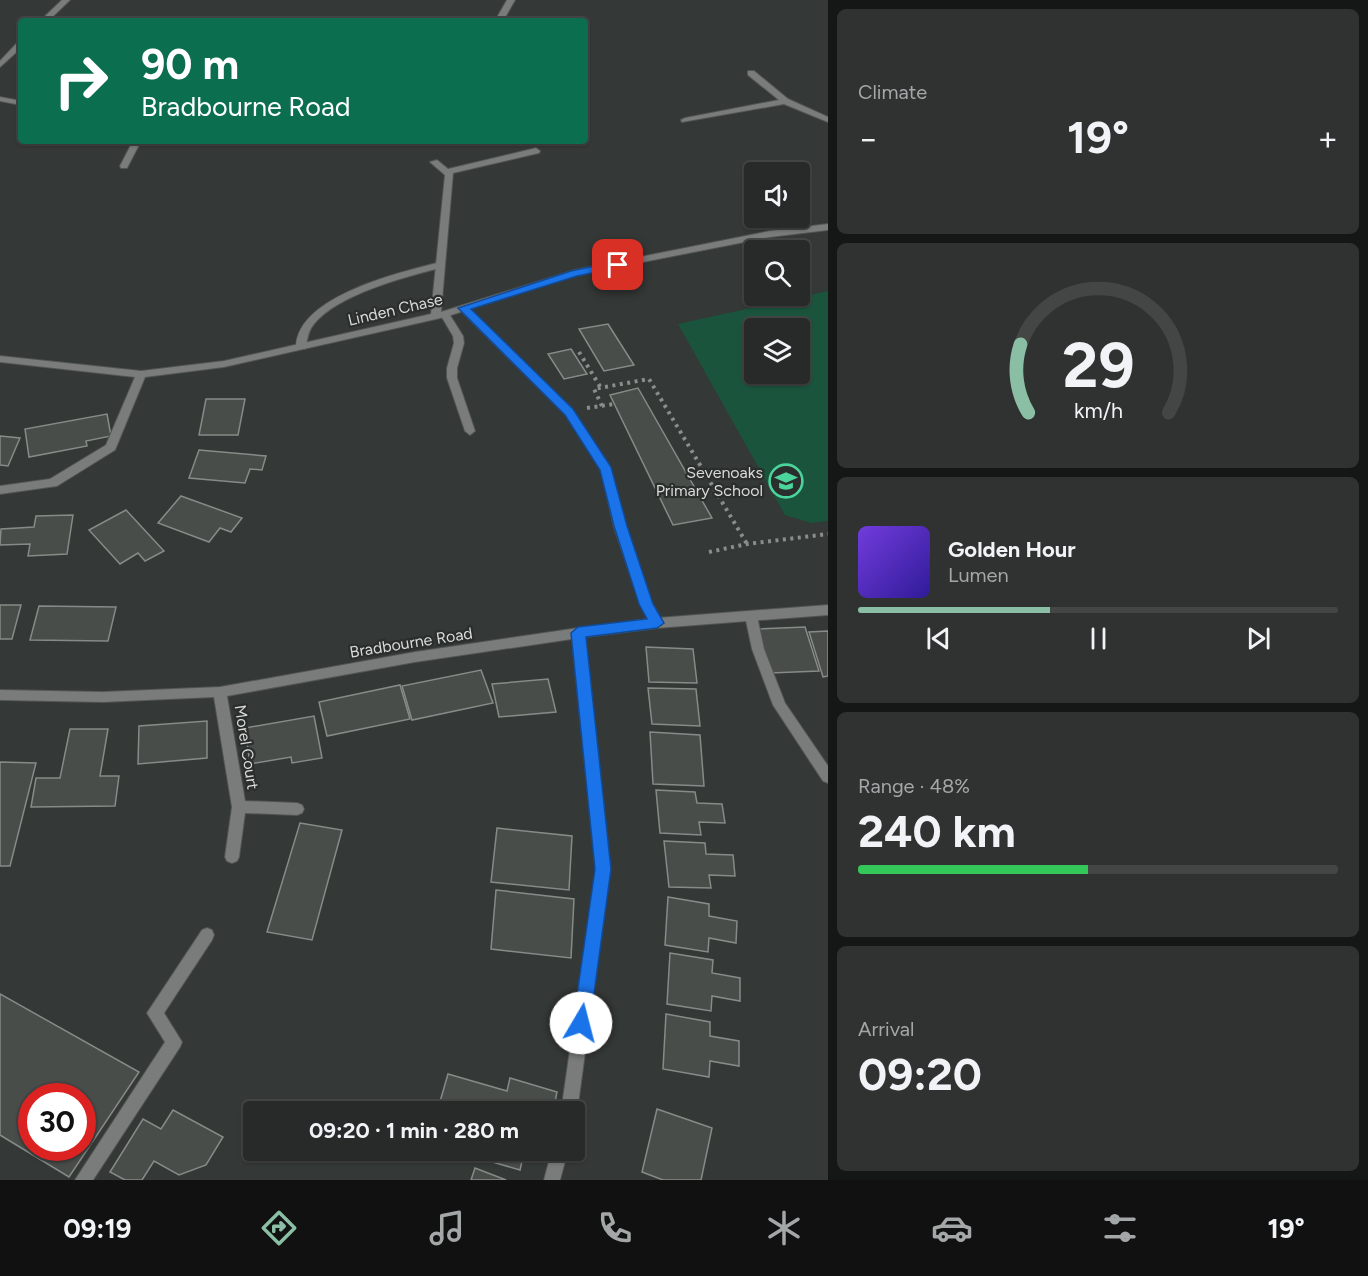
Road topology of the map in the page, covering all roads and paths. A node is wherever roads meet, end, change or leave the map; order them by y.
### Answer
1 (66, 0) edge
2 (511, 0) edge
3 (47, 18) edge
4 (501, 18) edge
5 (18, 47) edge
6 (0, 65) edge
7 (751, 73) dead end
8 (0, 99) edge
9 (785, 101) junction
10 (18, 102) edge
11 (685, 120) dead end
12 (828, 120) edge
13 (135, 144) edge
14 (536, 152) dead end
15 (434, 162) dead end
16 (124, 166) dead end
17 (446, 172) junction
18 (828, 227) edge
19 (441, 265) junction
20 (463, 308) junction
21 (440, 315) junction
22 (301, 347) junction
23 (579, 352) dead end
24 (0, 359) edge
25 (141, 374) junction
26 (601, 388) junction
27 (602, 406) dead end
28 (470, 431) dead end
29 (0, 490) edge
30 (828, 534) edge
31 (747, 544) junction
32 (709, 552) dead end
33 (828, 610) edge
34 (751, 616) junction
35 (657, 623) junction
36 (578, 633) junction
37 (220, 692) junction
38 (0, 695) edge
39 (828, 777) edge
40 (239, 807) junction
41 (297, 809) dead end
42 (232, 857) dead end
43 (207, 935) dead end
44 (571, 1101) edge
45 (557, 1161) edge
46 (83, 1180) edge
47 (552, 1180) edge

1 - 3 street
2 - 4 street
5 - 6 street
7 - 9 street
8 - 10 street
9 - 11 street
9 - 12 street
13 - 16 street
14 - 17 street
15 - 17 street
17 - 19 street
18 - 20 street, Linden Chase
19 - 21 street
19 - 22 street
20 - 21 street, Linden Chase
20 - 35 street
21 - 22 street, Linden Chase
21 - 28 street
22 - 25 street, Linden Chase
23 - 26 path
24 - 25 street, Linden Chase
25 - 29 street
26 - 27 path
26 - 31 path
30 - 31 path
31 - 32 path
33 - 34 street, Bradbourne Road
34 - 35 street, Bradbourne Road
34 - 39 street
35 - 36 street, Bradbourne Road
36 - 37 street, Bradbourne Road
36 - 44 street
37 - 38 street, Bradbourne Road
37 - 40 street, Morel Court
40 - 41 street, Morel Court
40 - 42 street, Morel Court
43 - 46 street
45 - 47 street

